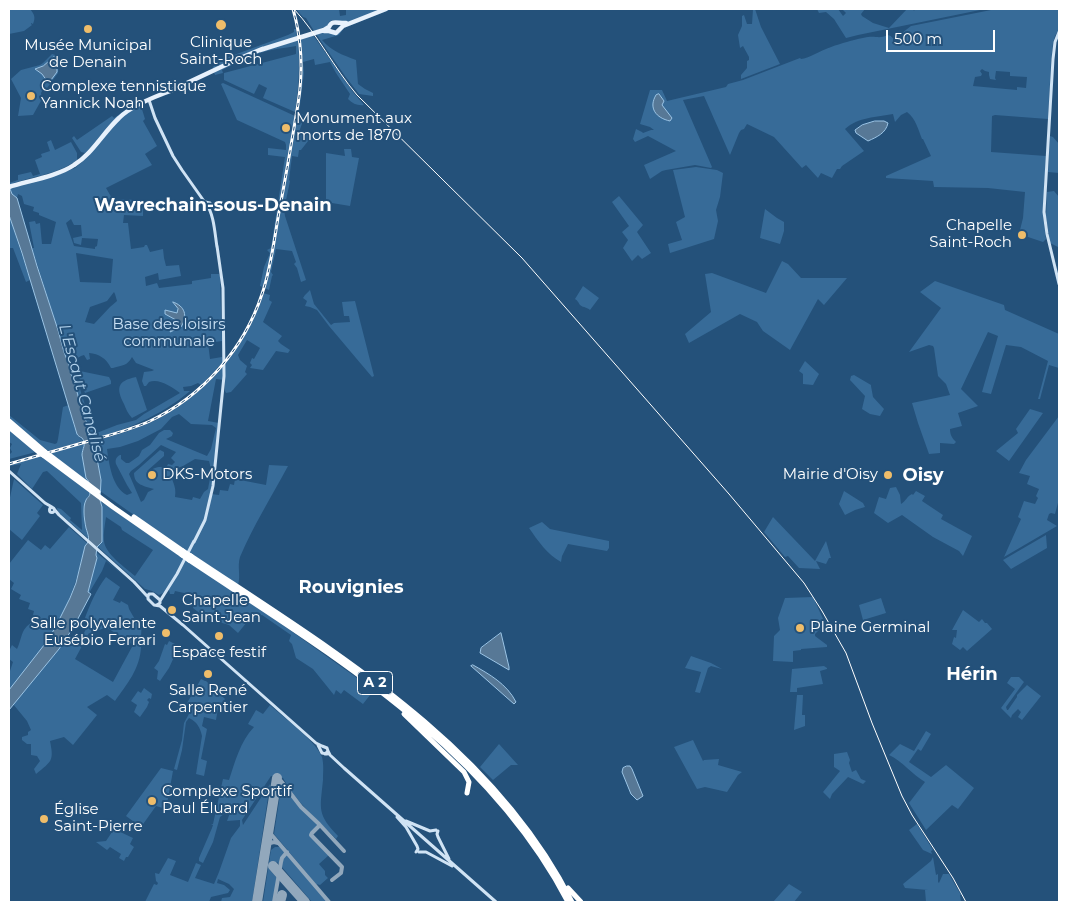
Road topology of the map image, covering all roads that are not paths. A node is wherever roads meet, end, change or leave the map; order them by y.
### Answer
1 (386, 9) edge
2 (339, 26) junction
3 (330, 29) junction
4 (1059, 32) edge
5 (149, 102) junction
6 (11, 186) edge
7 (1059, 282) edge
8 (9, 422) edge
9 (9, 427) edge
10 (44, 453) junction
11 (9, 471) edge
12 (190, 558) junction
13 (149, 595) junction
14 (159, 602) junction
15 (386, 696) junction
16 (467, 793) dead end
17 (378, 798) junction
18 (393, 812) junction
19 (403, 820) junction
20 (552, 865) junction
21 (453, 866) junction
22 (494, 902) edge
23 (568, 902) edge
24 (572, 902) edge
25 (581, 902) edge

1 - 2 main road
2 - 3 main road
2 - 3 main road
3 - 5 main road
4 - 7 main road
5 - 6 main road
5 - 14 main road
8 - 10 highway, A 2
9 - 10 highway, A 2
10 - 12 highway, A 2, bridge
11 - 13 main road
12 - 15 highway, A 2
12 - 20 highway, A 2
13 - 14 main road
13 - 14 main road
14 - 17 main road
15 - 16 highway
15 - 23 highway, A 2
17 - 18 main road
17 - 19 main road
18 - 21 main road
18 - 21 main road
19 - 21 main road
19 - 21 main road
20 - 24 highway, A 2
20 - 25 highway
21 - 22 main road

